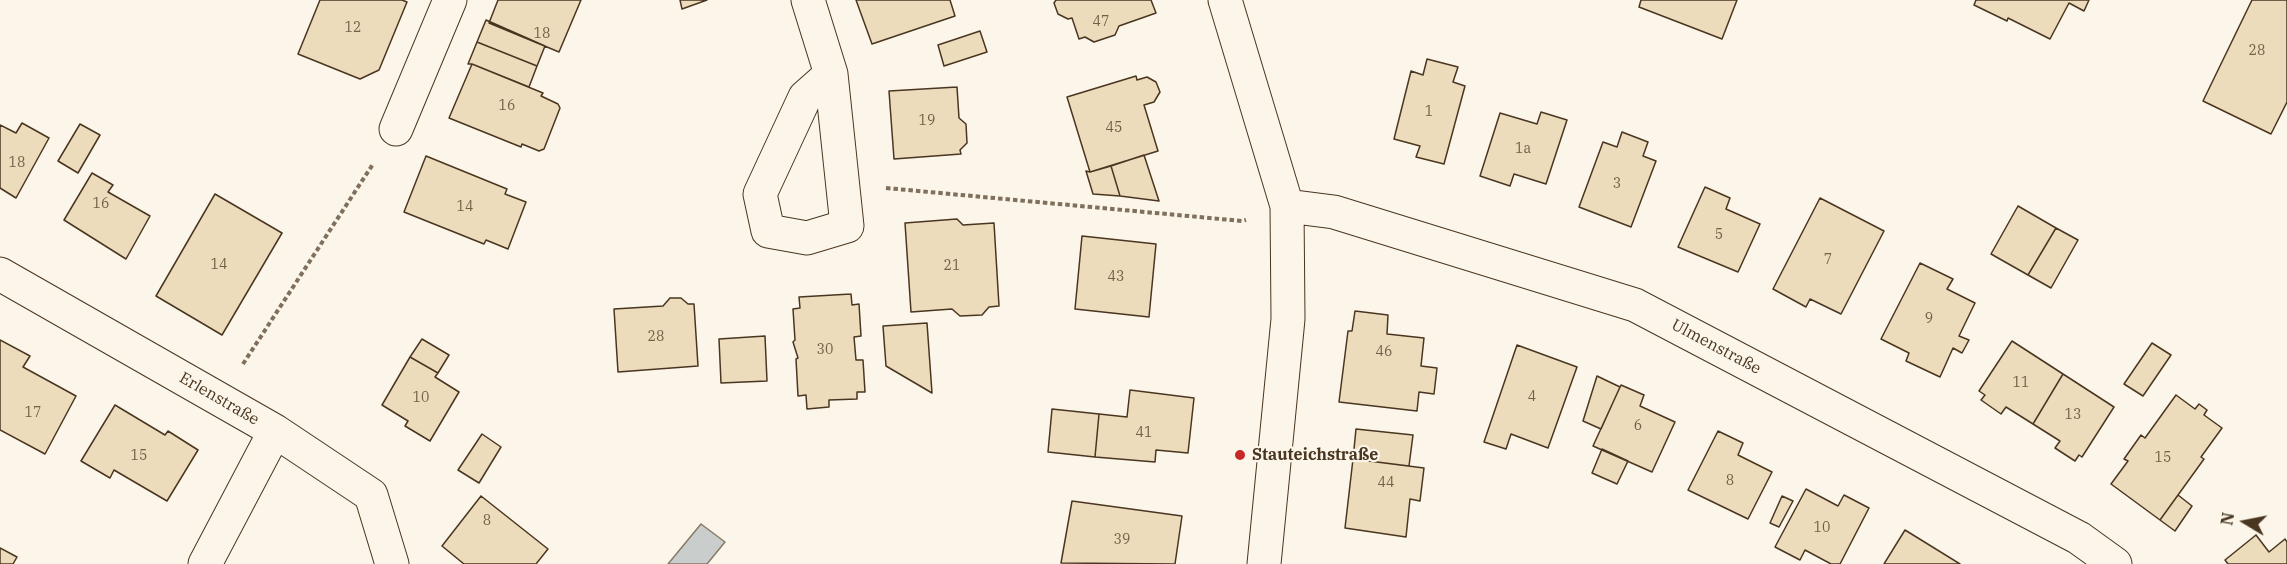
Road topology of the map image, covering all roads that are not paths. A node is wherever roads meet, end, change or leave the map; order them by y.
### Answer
1 (450, 0) edge
2 (808, 0) edge
3 (1225, 0) edge
4 (831, 74) junction
5 (396, 129) road end
6 (1287, 206) junction
7 (0, 274) edge
8 (275, 431) junction
9 (205, 564) edge
10 (392, 564) edge
11 (1264, 564) edge
12 (2115, 564) edge

1 - 5 street
2 - 4 street
3 - 6 street
4 - 4 street
6 - 11 street
6 - 12 street, Ulmenstraße
7 - 8 street, Erlenstraße
8 - 9 street
8 - 10 street, Erlenstraße

